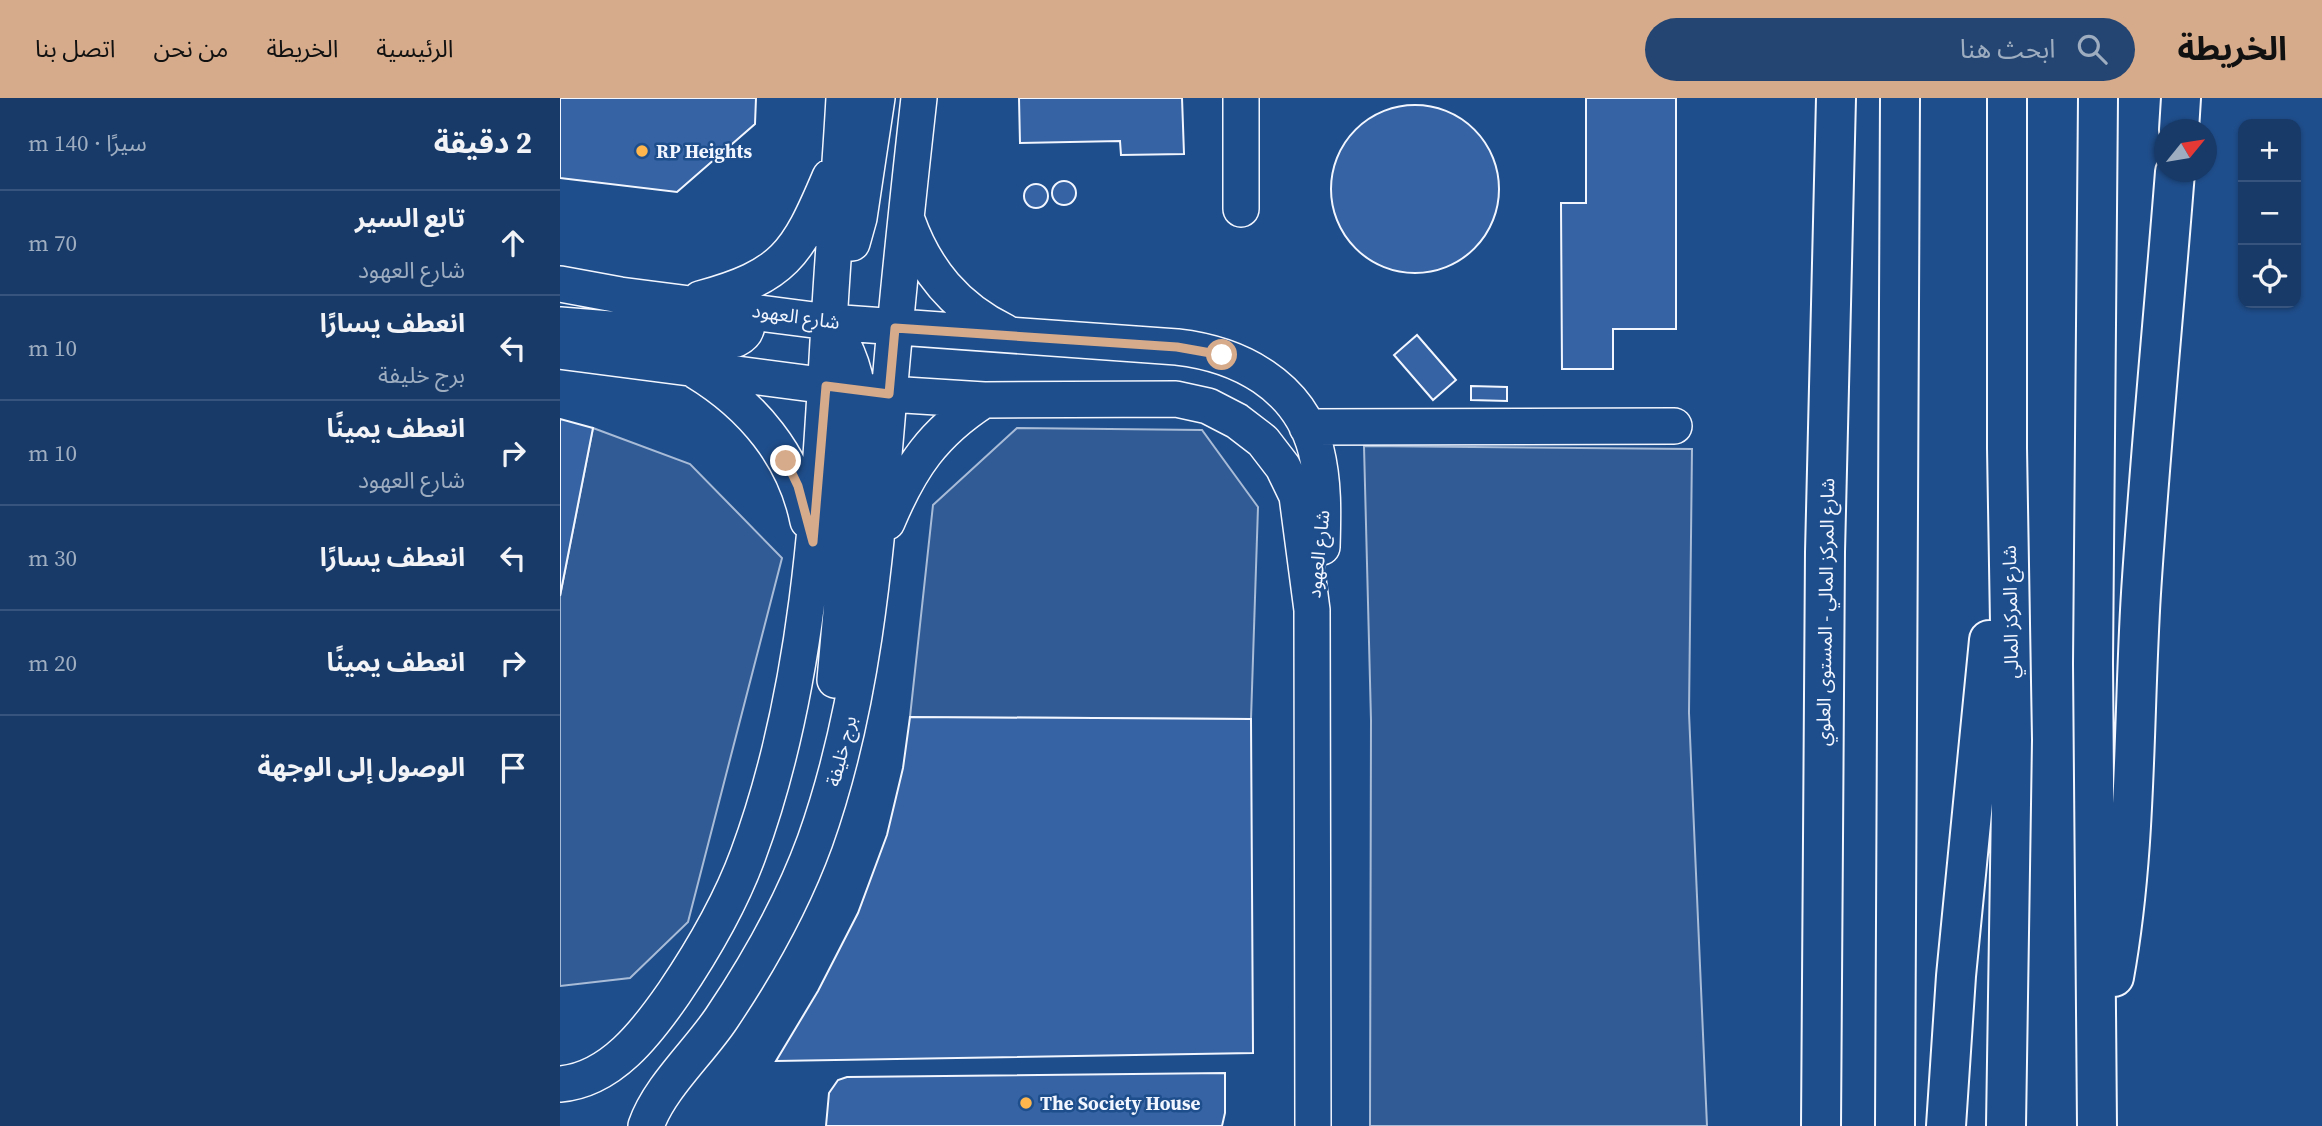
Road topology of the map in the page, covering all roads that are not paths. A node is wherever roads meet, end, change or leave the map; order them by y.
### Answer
1 (1241, 98) edge
2 (1836, 98) edge
3 (1900, 98) edge
4 (2007, 98) edge
5 (2098, 98) edge
6 (2181, 98) edge
7 (865, 102) edge
8 (916, 103) edge
9 (2180, 119) edge
10 (841, 152) junction
11 (2174, 182) edge
12 (1241, 209) dead end
13 (905, 215) junction
14 (560, 284) edge
15 (831, 284) junction
16 (684, 303) junction
17 (739, 309) junction
18 (829, 322) junction
19 (560, 326) edge
20 (895, 328) junction
21 (1011, 335) junction
22 (560, 351) edge
23 (690, 368) junction
24 (858, 390) junction
25 (984, 400) junction
26 (1674, 426) dead end
27 (1307, 427) junction
28 (2007, 448) junction
29 (813, 542) junction
30 (876, 548) junction
31 (1312, 610) junction
32 (835, 782) junction
33 (2097, 1055) junction
34 (560, 1084) edge
35 (646, 1126) edge
36 (1313, 1126) edge
37 (1821, 1126) edge
38 (1895, 1126) edge
39 (1945, 1126) edge
40 (2006, 1126) edge
41 (2097, 1126) edge

1 - 12 street
2 - 37 main road, شارع المركز المالي - المستوى العلوي
3 - 38 main road
4 - 28 main road, شارع المركز المالي
5 - 33 main road
6 - 9 main road
7 - 10 street
7 - 15 street
8 - 13 street, برج خليفة
10 - 15 street
10 - 16 street
11 - 33 main road
13 - 20 street, برج خليفة
13 - 21 street
14 - 16 street, شارع العهود
15 - 18 street
16 - 17 street, شارع العهود
17 - 18 street, شارع العهود
17 - 19 street
18 - 20 street, شارع العهود
18 - 24 street
20 - 21 street, شارع العهود
20 - 24 street, برج خليفة
21 - 27 street, شارع العهود
22 - 23 street, شارع العهود
23 - 24 street, شارع العهود
23 - 29 street
24 - 25 street, شارع العهود
24 - 29 street
24 - 30 street, برج خليفة
24 - 32 street
25 - 30 street
25 - 31 street, شارع العهود
26 - 27 street
27 - 31 street, شارع العهود
28 - 39 main road
28 - 40 main road, شارع المركز المالي
29 - 34 street
30 - 32 street, برج خليفة
31 - 36 street
32 - 35 street, برج خليفة
33 - 41 main road

